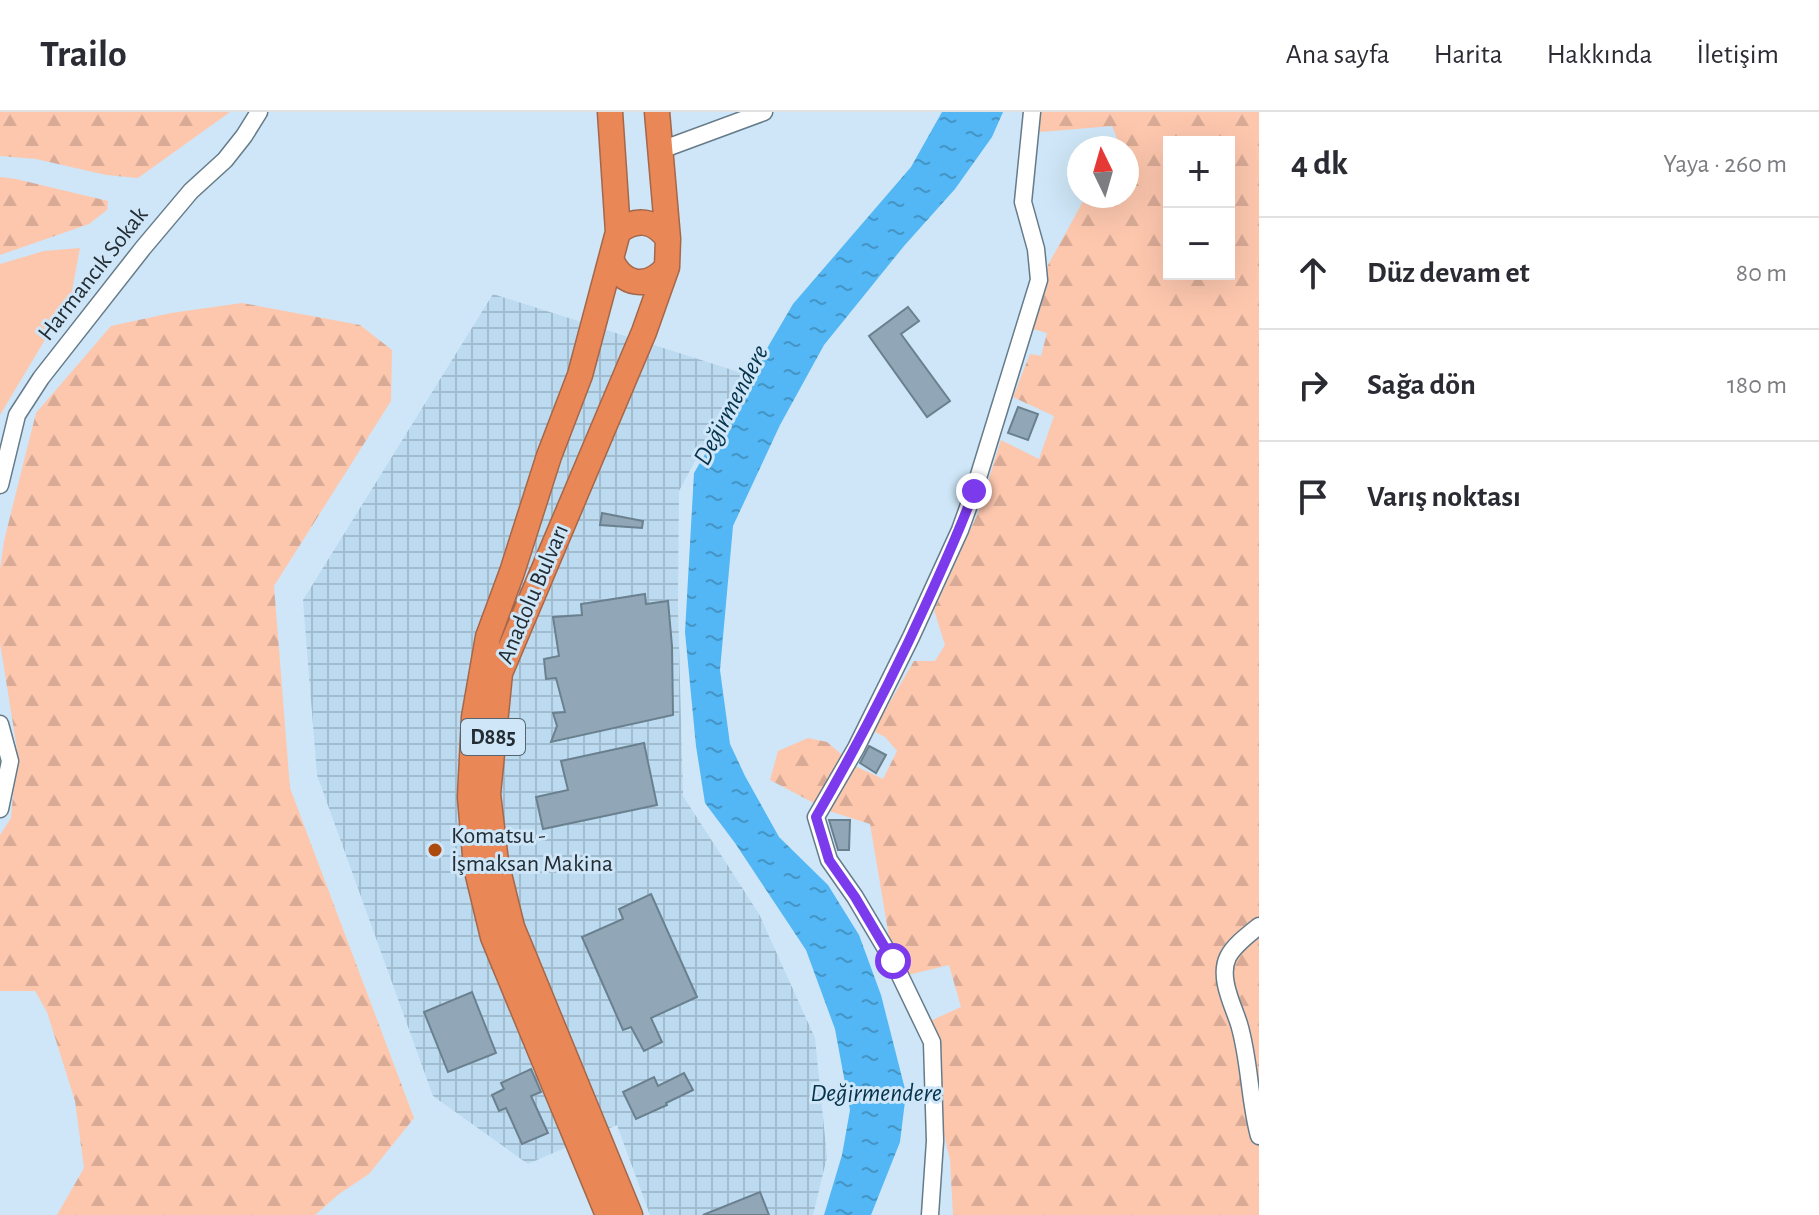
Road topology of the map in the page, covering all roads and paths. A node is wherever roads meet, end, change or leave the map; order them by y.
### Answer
1 (259, 112) edge
2 (610, 112) edge
3 (657, 112) edge
4 (764, 112) edge
5 (1032, 112) edge
6 (661, 150) junction
7 (618, 232) junction
8 (668, 239) junction
9 (611, 259) junction
10 (667, 267) junction
11 (0, 485) edge
12 (0, 724) edge
13 (0, 809) edge
14 (1259, 926) edge
15 (1259, 1136) edge
16 (608, 1215) edge
17 (630, 1215) edge
18 (930, 1215) edge

1 - 11 street, Harmancık Sokak
2 - 7 highway, Anadolu Bulvarı
3 - 6 highway, Anadolu Bulvarı
4 - 6 street
5 - 18 street
6 - 8 highway, Anadolu Bulvarı
7 - 8 highway
7 - 9 highway, Anadolu Bulvarı
8 - 10 highway, Anadolu Bulvarı
9 - 10 highway
9 - 16 highway, Anadolu Bulvarı / D885
10 - 17 highway, Anadolu Bulvarı / D885
12 - 13 street
14 - 15 street

